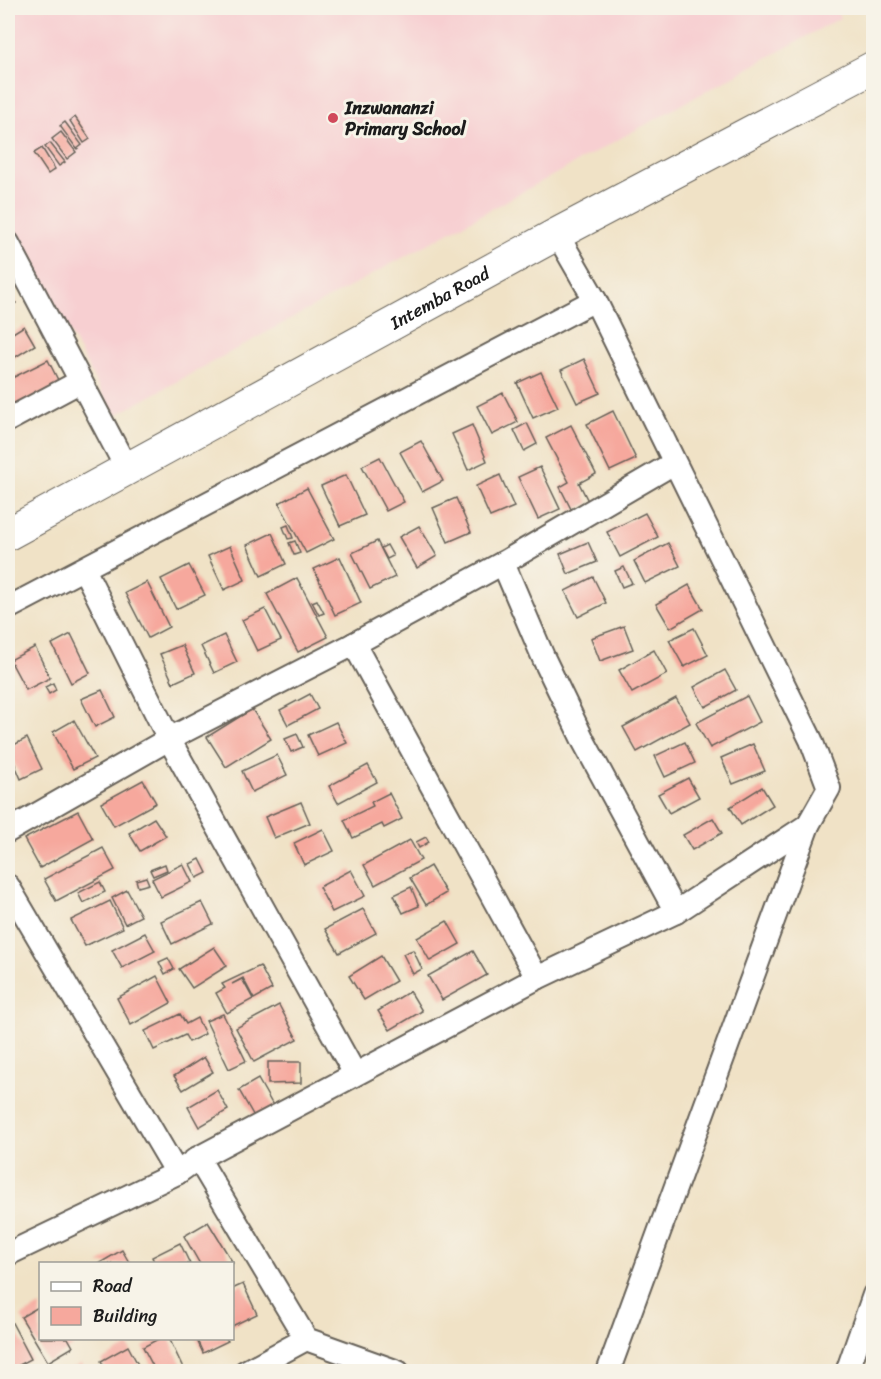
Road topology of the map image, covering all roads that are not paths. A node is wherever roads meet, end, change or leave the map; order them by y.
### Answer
1 (873, 67) edge
2 (557, 234) junction
3 (8, 243) edge
4 (595, 300) junction
5 (80, 382) junction
6 (8, 420) edge
7 (674, 463) junction
8 (127, 469) junction
9 (8, 534) edge
10 (503, 562) junction
11 (84, 569) junction
12 (8, 608) edge
13 (354, 644) junction
14 (169, 739) junction
15 (808, 825) junction
16 (8, 831) edge
17 (8, 886) edge
18 (676, 912) junction
19 (537, 978) junction
20 (355, 1074) junction
21 (198, 1158) junction
22 (177, 1173) junction
23 (8, 1254) edge
24 (873, 1295) edge
25 (306, 1339) junction
26 (245, 1371) edge
27 (393, 1371) edge
28 (609, 1371) edge
29 (848, 1371) edge

1 - 2 street, Intemba Road
2 - 4 street
2 - 8 street, Intemba Road
3 - 5 street
4 - 7 street
4 - 11 street
5 - 6 street
5 - 8 street
7 - 10 street
7 - 15 street
8 - 9 street, Intemba Road
10 - 13 street
10 - 18 street
11 - 12 street
11 - 14 street
13 - 14 street
13 - 19 street
14 - 16 street
14 - 20 street
15 - 18 street
15 - 28 street
17 - 22 street
18 - 19 street
19 - 20 street
20 - 21 street
21 - 22 street
21 - 25 street
22 - 23 street
24 - 29 street
25 - 26 street
25 - 27 street

